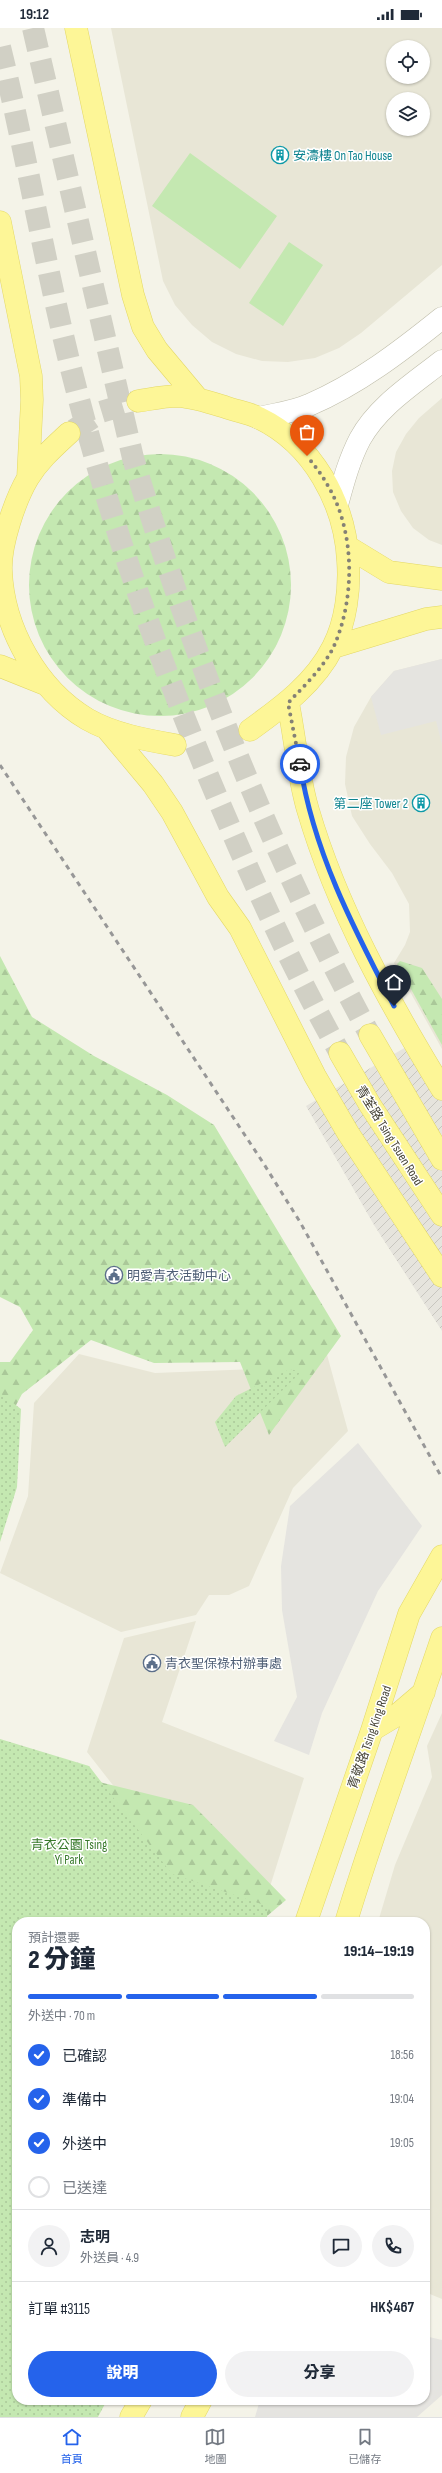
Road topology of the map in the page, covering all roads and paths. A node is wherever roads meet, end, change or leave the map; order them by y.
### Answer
1 (76, 28) edge
2 (0, 222) edge
3 (442, 318) edge
4 (442, 361) edge
5 (198, 399) junction
6 (138, 401) tunnel mouth
7 (259, 418) junction
8 (69, 433) tunnel mouth
9 (28, 478) junction
10 (337, 505) junction
11 (4, 532) edge
12 (348, 547) junction
13 (442, 578) edge
14 (442, 617) edge
15 (334, 646) junction
16 (0, 666) edge
17 (45, 684) junction
18 (288, 703) junction
19 (108, 729) junction
20 (250, 730) dead end
21 (174, 745) dead end
22 (370, 1035) tunnel mouth
23 (340, 1053) tunnel mouth
24 (442, 1089) edge
25 (442, 1159) edge
26 (442, 1215) edge
27 (442, 1276) edge
28 (442, 1556) edge
29 (442, 1638) edge
30 (424, 1692) junction
31 (372, 1730) junction
32 (308, 1917) edge
33 (348, 1917) edge
34 (138, 2405) edge
35 (198, 2405) edge
36 (131, 2417) edge
37 (192, 2417) edge

1 - 5 main road
2 - 9 main road
3 - 7 street
4 - 10 street
5 - 6 main road
5 - 7 main road
7 - 10 main road
8 - 9 main road
9 - 11 main road
10 - 12 main road
11 - 17 main road
12 - 13 main road
12 - 15 main road
14 - 15 main road
15 - 18 main road
16 - 17 main road
17 - 19 main road
18 - 20 main road
18 - 24 main road
19 - 21 main road
19 - 27 main road
22 - 25 main road
23 - 26 main road, 青荃路 Tsing Tsuen Road
28 - 31 main road, 青敬路 Tsing King Road
29 - 30 main road
30 - 31 main road
30 - 33 main road
31 - 32 main road, 青敬路 Tsing King Road
34 - 36 main road
35 - 37 main road

